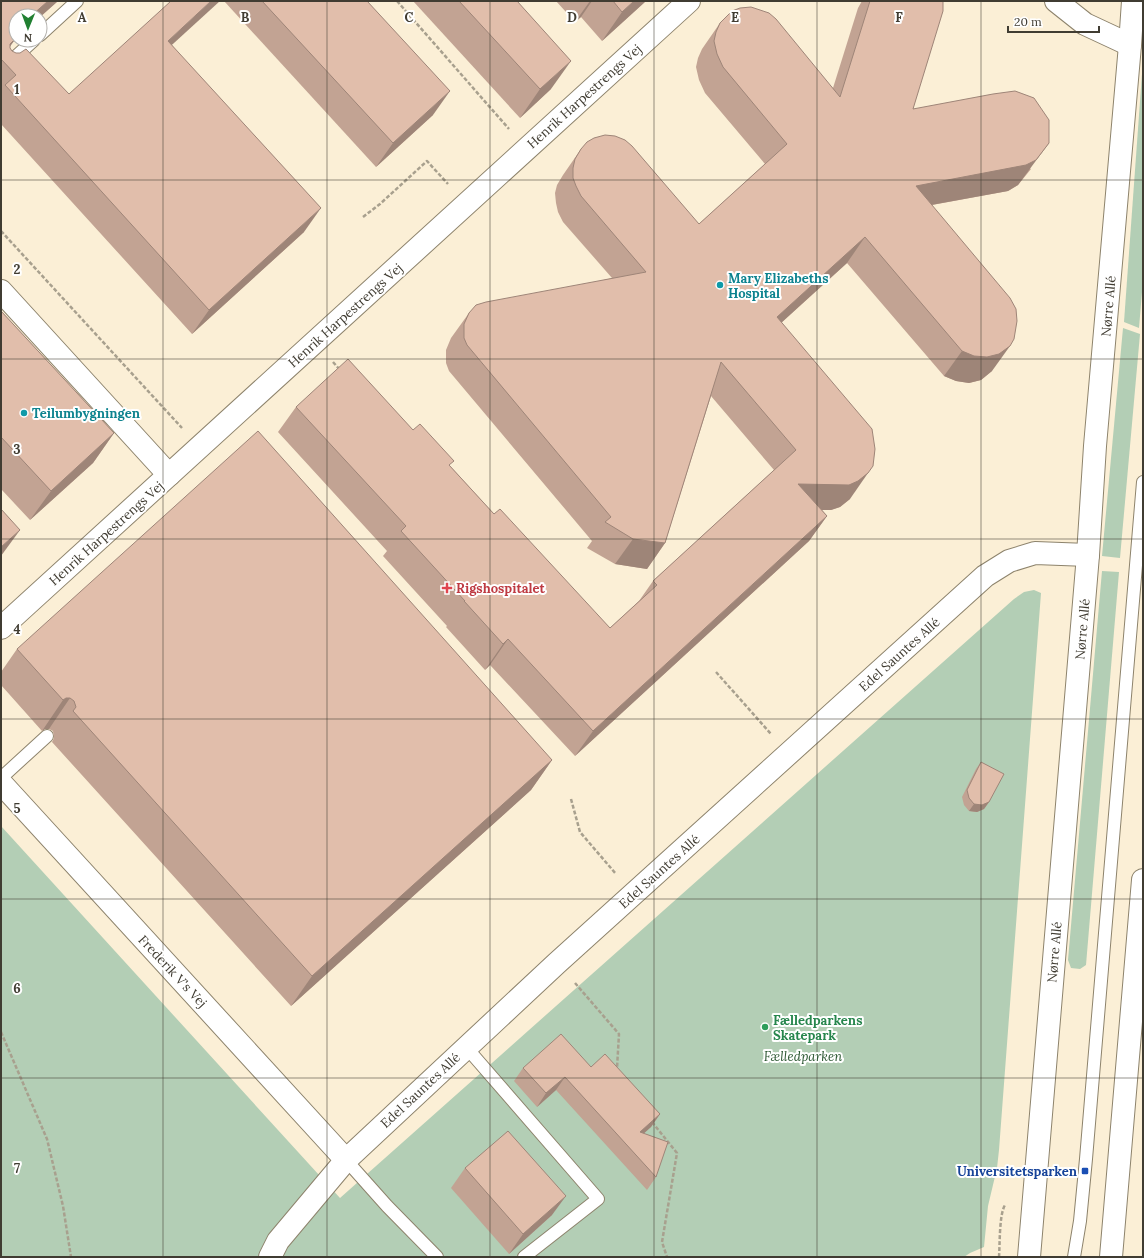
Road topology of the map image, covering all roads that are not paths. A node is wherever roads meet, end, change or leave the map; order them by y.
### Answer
1 (77, 1) edge
2 (689, 1) edge
3 (1056, 1) edge
4 (1132, 1) edge
5 (48, 28) edge
6 (1130, 45) junction
7 (25, 48) edge
8 (1, 70) edge
9 (1, 291) edge
10 (169, 474) junction
11 (1143, 482) edge
12 (1088, 556) junction
13 (1, 628) edge
14 (47, 736) dead end
15 (1, 778) edge
16 (1, 783) edge
17 (1143, 880) edge
18 (466, 1048) junction
19 (346, 1160) junction
20 (270, 1257) edge
21 (437, 1257) edge
22 (524, 1257) edge
23 (1028, 1257) edge
24 (1074, 1257) edge
25 (1111, 1257) edge

1 - 5 lane
2 - 10 street, Henrik Harpestrengs Vej
3 - 6 street
4 - 6 street, Nørre Allé
6 - 12 street, Nørre Allé
7 - 8 lane
9 - 10 street
10 - 13 street, Henrik Harpestrengs Vej
11 - 24 lane
12 - 18 street, Edel Sauntes Allé
12 - 23 street, Nørre Allé
14 - 15 lane
16 - 19 street, Frederik V's Vej
17 - 25 street
18 - 19 street, Edel Sauntes Allé
18 - 22 lane
19 - 20 street, Edel Sauntes Allé
19 - 21 lane

